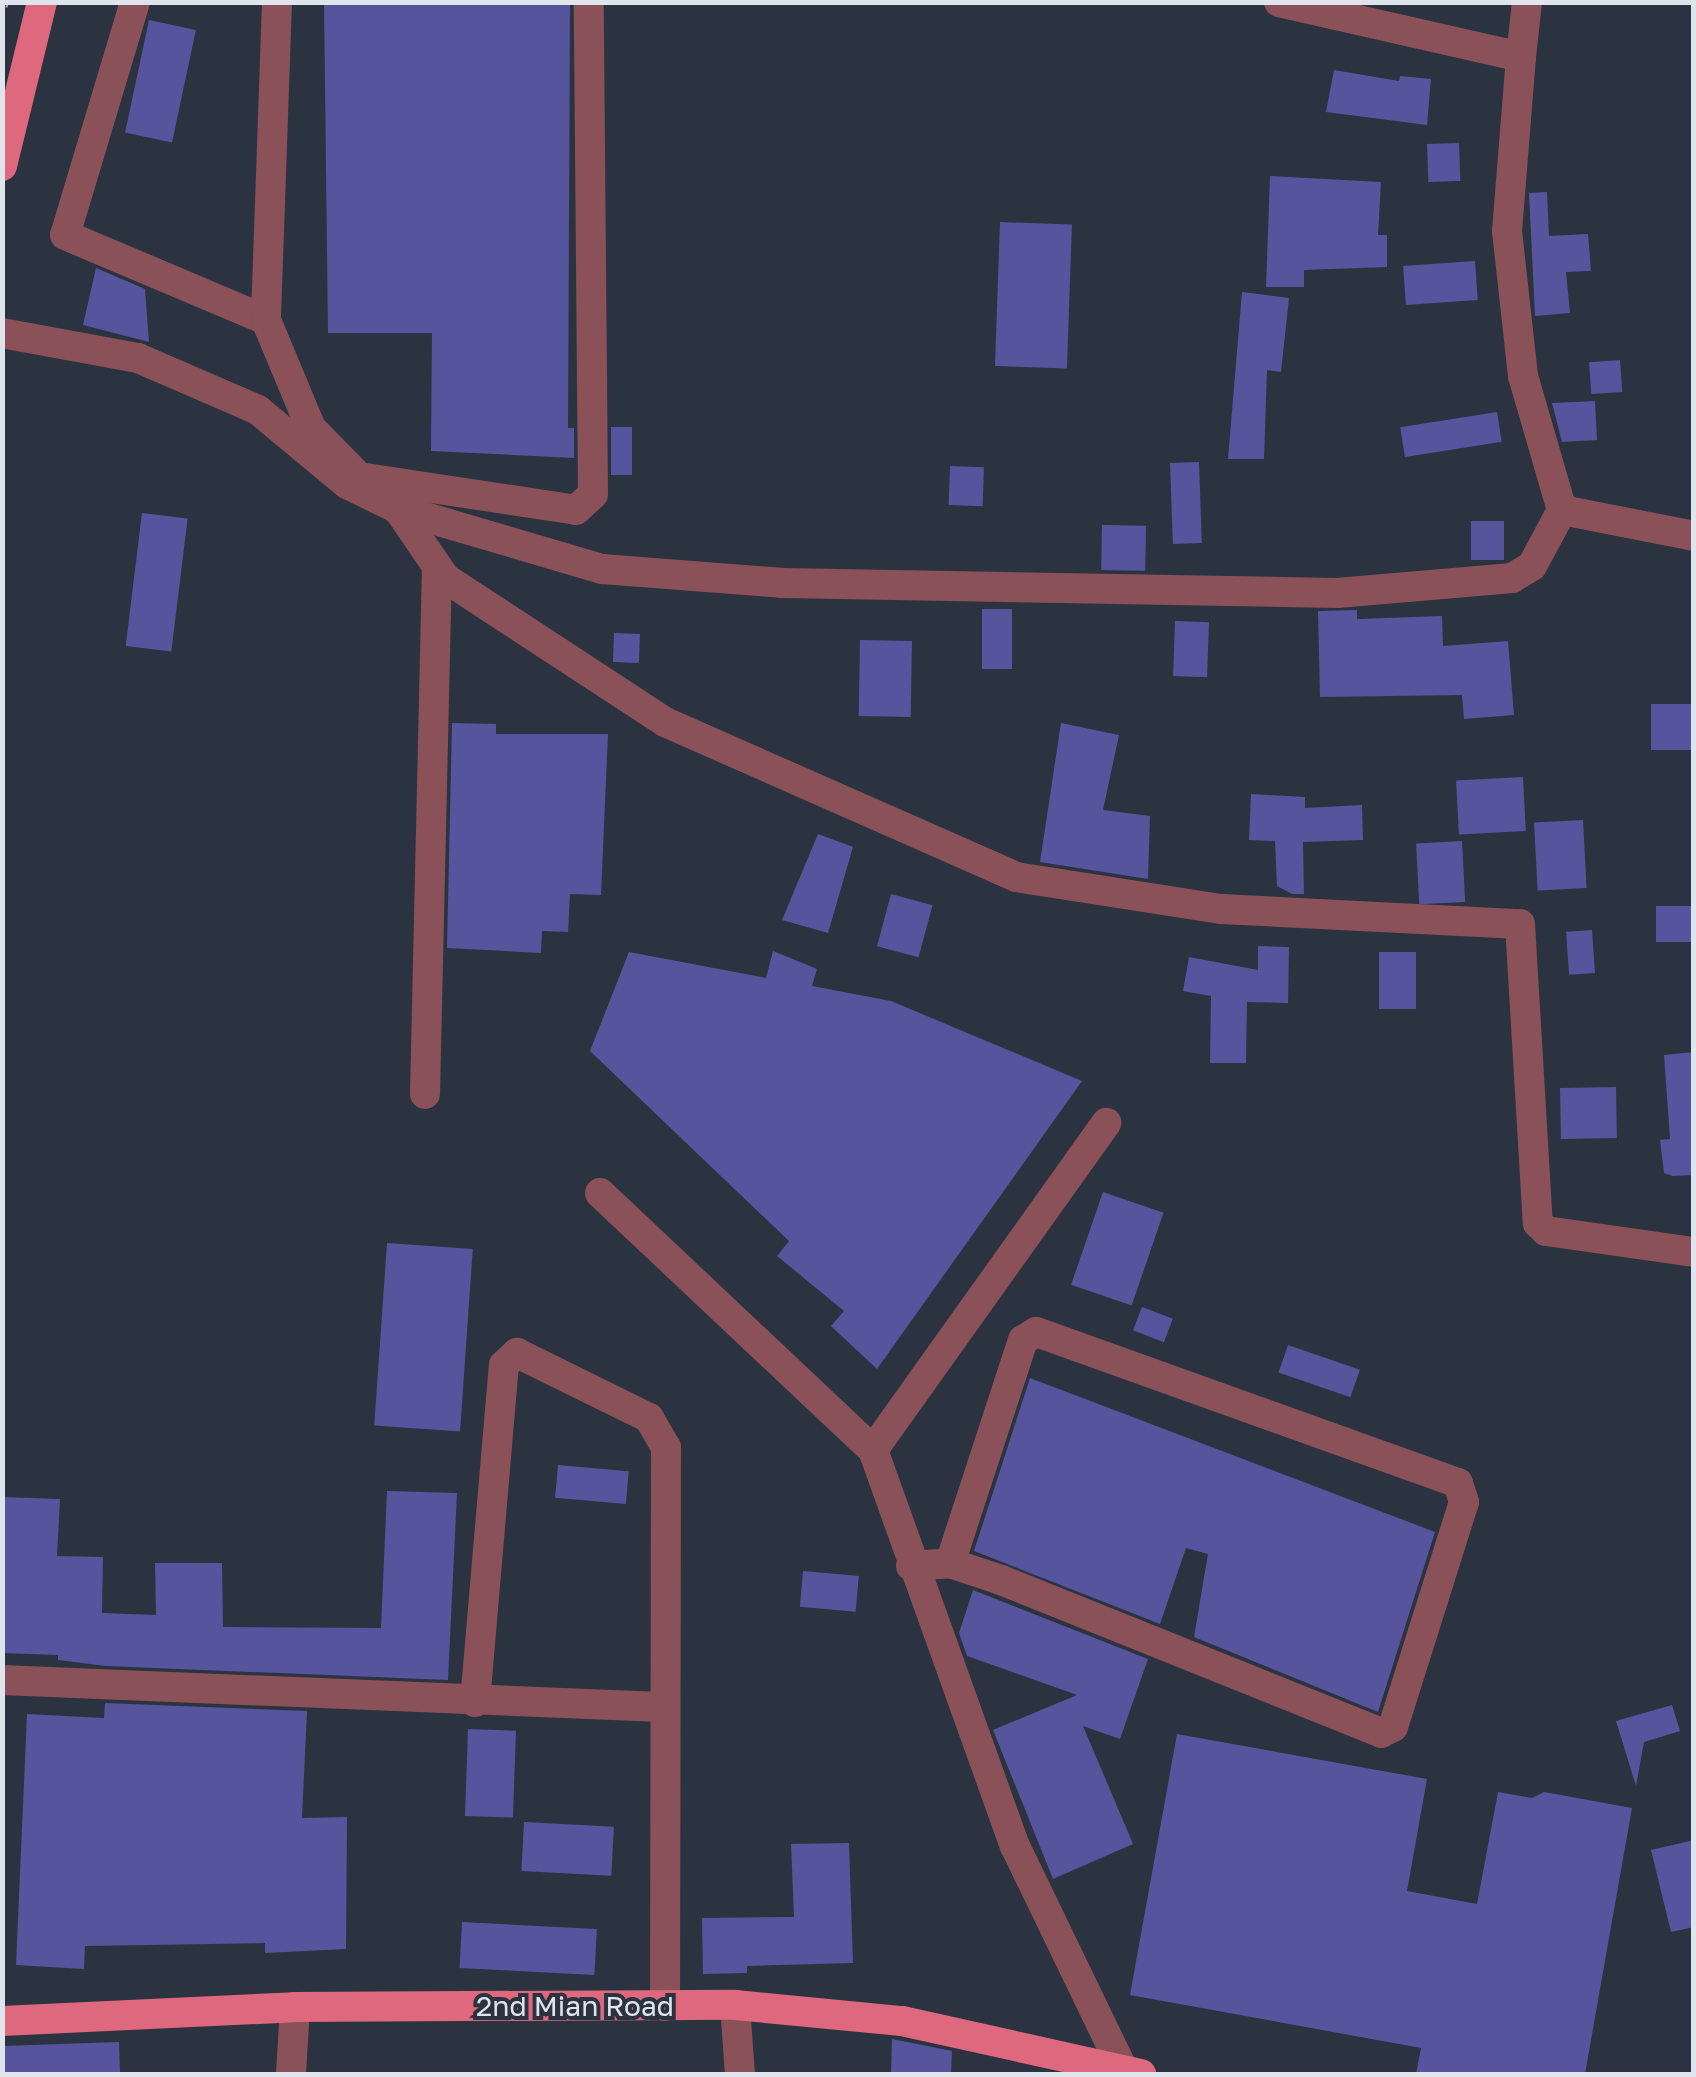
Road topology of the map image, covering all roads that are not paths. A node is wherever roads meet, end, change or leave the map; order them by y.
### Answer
1 (42, 2) edge
2 (135, 2) edge
3 (276, 2) edge
4 (589, 2) edge
5 (1279, 2) edge
6 (1526, 2) edge
7 (1521, 56) junction
8 (2, 166) edge
9 (266, 320) junction
10 (2, 334) edge
11 (398, 509) junction
12 (1562, 510) junction
13 (1694, 536) edge
14 (437, 566) junction
15 (426, 1094) dead end
16 (1106, 1123) dead end
17 (600, 1192) dead end
18 (1694, 1252) edge
19 (872, 1450) junction
20 (950, 1563) junction
21 (911, 1566) junction
22 (2, 1680) edge
23 (475, 1702) junction
24 (661, 1707) junction
25 (736, 2005) junction
26 (665, 2006) junction
27 (295, 2007) junction
28 (2, 2020) edge
29 (1130, 2072) edge
30 (291, 2074) edge
31 (740, 2074) edge

1 - 8 main road
2 - 9 street
3 - 9 street
4 - 9 street
5 - 7 street
6 - 7 street
7 - 12 street
10 - 11 street
11 - 12 street
11 - 14 street
12 - 13 street
14 - 15 street
14 - 18 street
16 - 19 street
17 - 19 street
19 - 21 street
20 - 20 street
20 - 21 street
21 - 29 street
22 - 23 street
23 - 24 street
23 - 24 street
24 - 26 street
25 - 26 main road, 2nd Mian Road
25 - 29 main road, 2nd Mian Road
25 - 31 street
26 - 27 main road, 2nd Mian Road
27 - 28 main road, 2nd Mian Road
27 - 30 street

